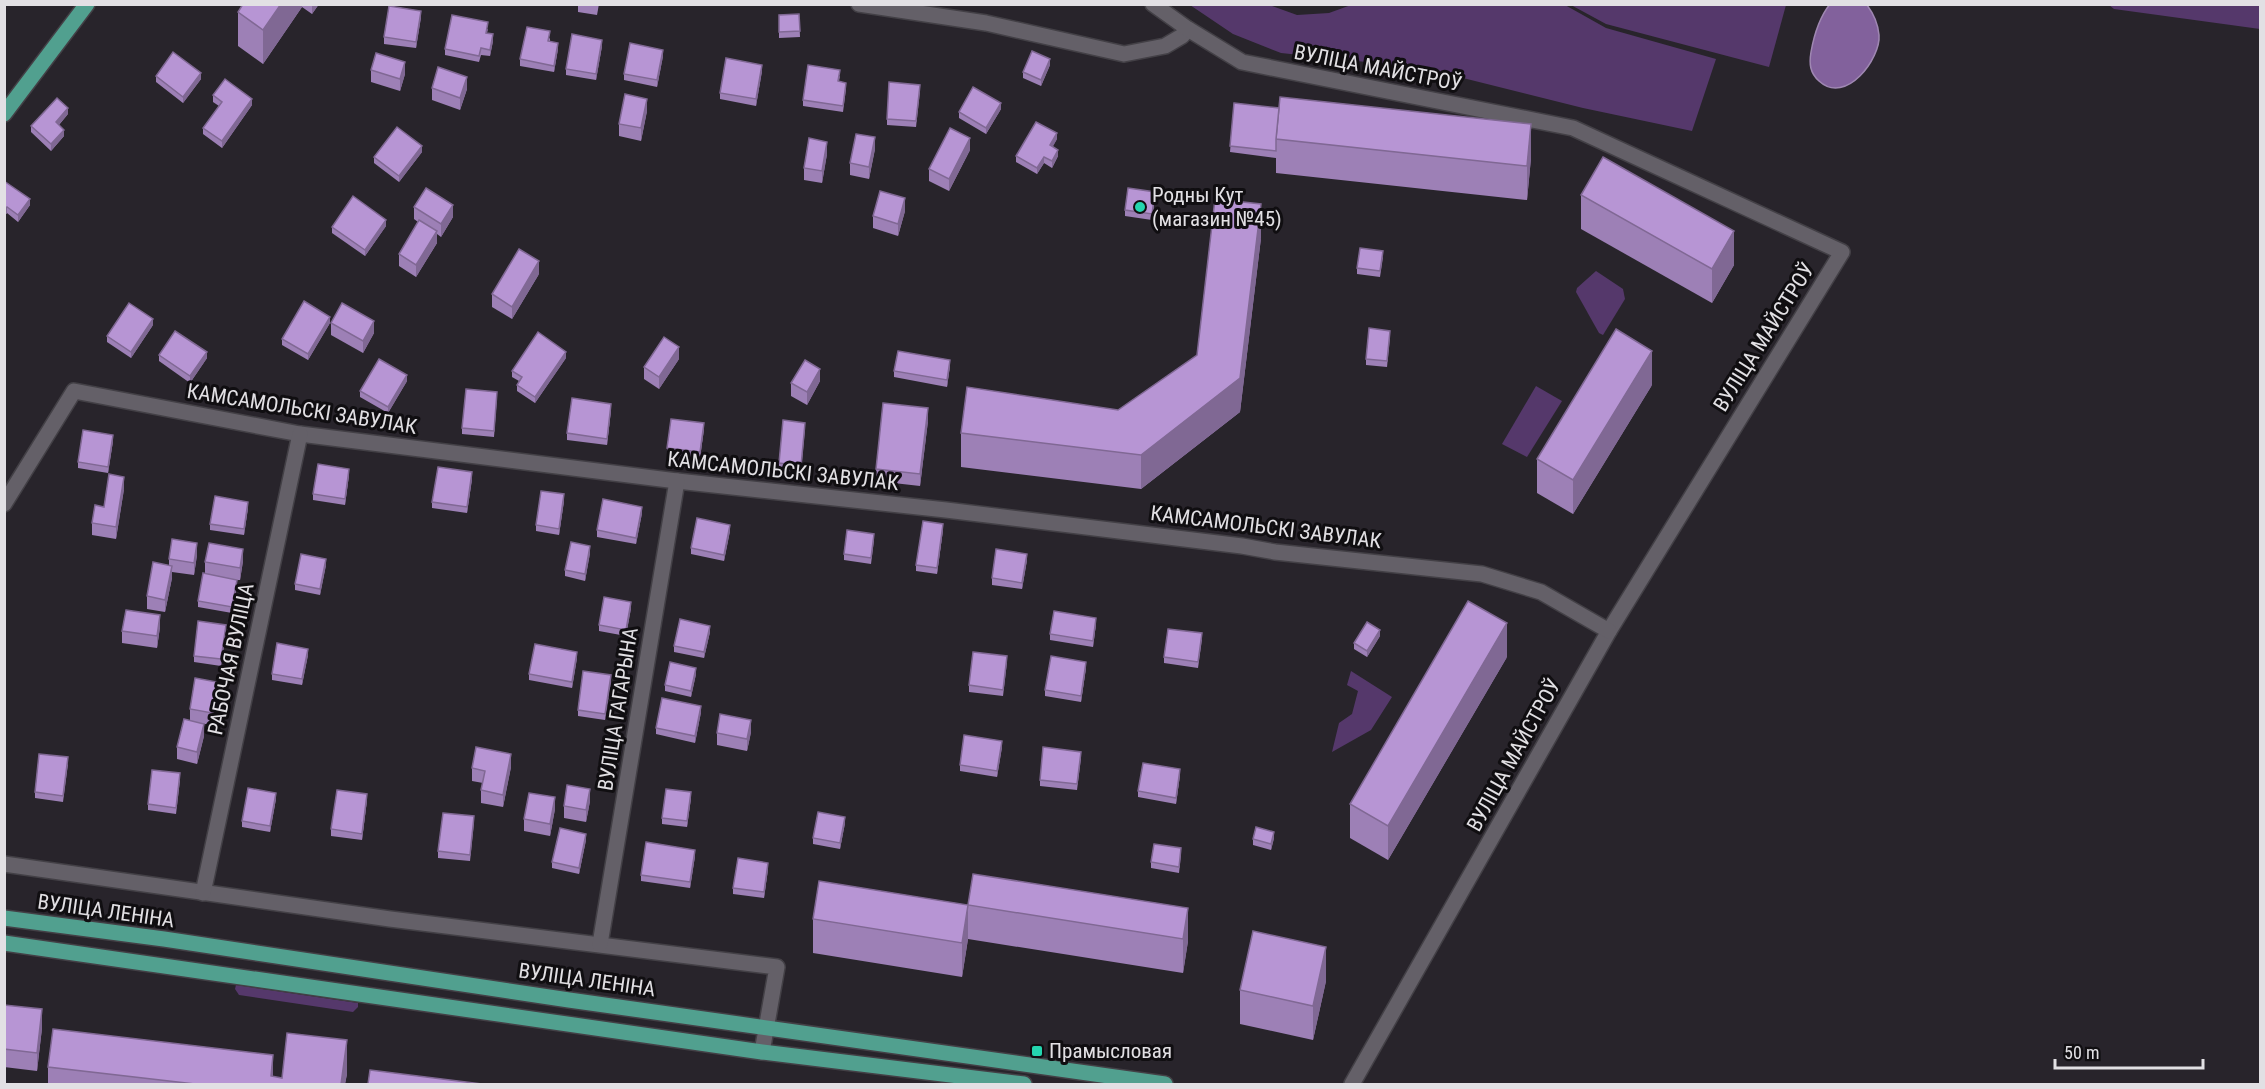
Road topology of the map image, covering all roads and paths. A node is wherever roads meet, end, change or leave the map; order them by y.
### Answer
1 (87, 4) edge
2 (859, 4) edge
3 (1153, 4) edge
4 (1188, 29) junction
5 (4, 114) edge
6 (300, 435) junction
7 (677, 481) junction
8 (4, 504) edge
9 (1609, 631) junction
10 (4, 864) edge
11 (203, 892) junction
12 (4, 918) edge
13 (4, 943) edge
14 (600, 944) junction
15 (767, 1027) junction
16 (762, 1052) junction
17 (1024, 1084) edge
18 (1165, 1084) edge
19 (1352, 1084) edge

1 - 5 main road
2 - 4 street
3 - 4 street, ВУЛІЦА МАЙСТРОЎ
4 - 9 street, ВУЛІЦА МАЙСТРОЎ
6 - 7 street, КАМСАМОЛЬСКІ ЗАВУЛАК
6 - 8 street, КАМСАМОЛЬСКІ ЗАВУЛАК
6 - 11 street, РАБОЧАЯ ВУЛІЦА
7 - 9 street, КАМСАМОЛЬСКІ ЗАВУЛАК
7 - 14 street, ВУЛІЦА ГАГАРЫНА
9 - 19 street, ВУЛІЦА МАЙСТРОЎ
10 - 11 street
11 - 14 street
12 - 15 main road, ВУЛІЦА ЛЕНІНА
13 - 16 main road
14 - 15 street
15 - 16 street
15 - 18 main road, ВУЛІЦА ЛЕНІНА
16 - 17 main road

